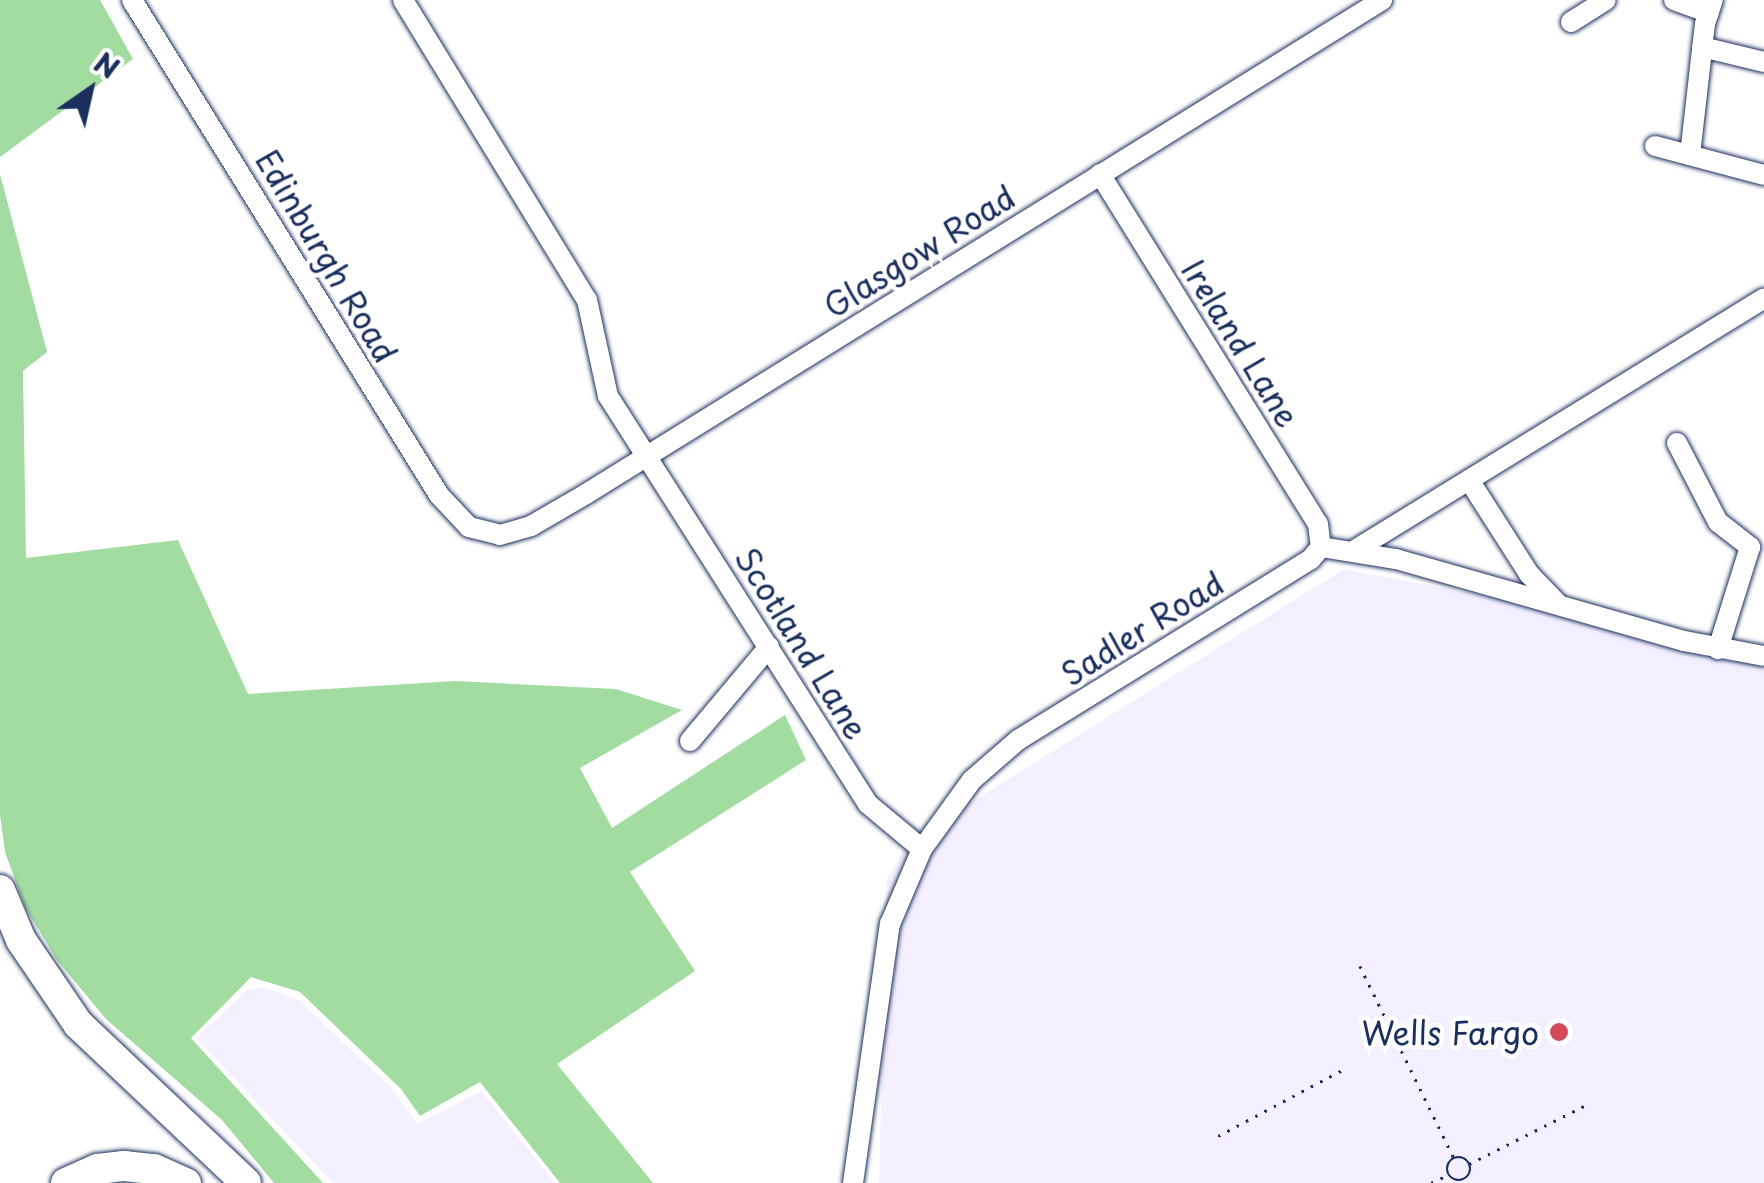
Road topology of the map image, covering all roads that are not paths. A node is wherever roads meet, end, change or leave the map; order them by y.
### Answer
1 (132, 0) edge
2 (403, 0) edge
3 (1382, 0) edge
4 (1606, 0) edge
5 (1674, 0) edge
6 (1711, 7) edge
7 (1570, 22) dead end
8 (1702, 47) junction
9 (1764, 62) edge
10 (1656, 146) dead end
11 (1690, 155) junction
12 (1100, 174) junction
13 (1764, 175) edge
14 (1764, 298) edge
15 (1678, 442) dead end
16 (649, 454) junction
17 (1469, 480) junction
18 (482, 532) joint
19 (1320, 547) junction
20 (1355, 550) junction
21 (1560, 606) junction
22 (769, 647) junction
23 (1718, 649) junction
24 (1764, 656) edge
25 (690, 740) dead end
26 (922, 850) junction
27 (0, 890) edge
28 (66, 1183) edge
29 (186, 1183) edge
30 (246, 1183) edge
31 (853, 1183) edge

1 - 18 street, Edinburgh Road
2 - 16 street, Scotland Lane
3 - 12 street, Glasgow Road
4 - 7 street
5 - 6 street
6 - 8 street
8 - 9 street
8 - 11 street
10 - 11 street
11 - 13 street
12 - 16 street, Glasgow Road
12 - 19 street, Ireland Lane
14 - 17 street
15 - 23 street
16 - 18 street, Glasgow Road
16 - 22 street, Scotland Lane
17 - 20 street
17 - 21 street
19 - 20 street
19 - 26 street, Sadler Road
20 - 21 street
21 - 23 street
22 - 25 street
22 - 26 street, Scotland Lane
23 - 24 street
26 - 31 street, Sadler Road
27 - 30 highway
28 - 29 highway

